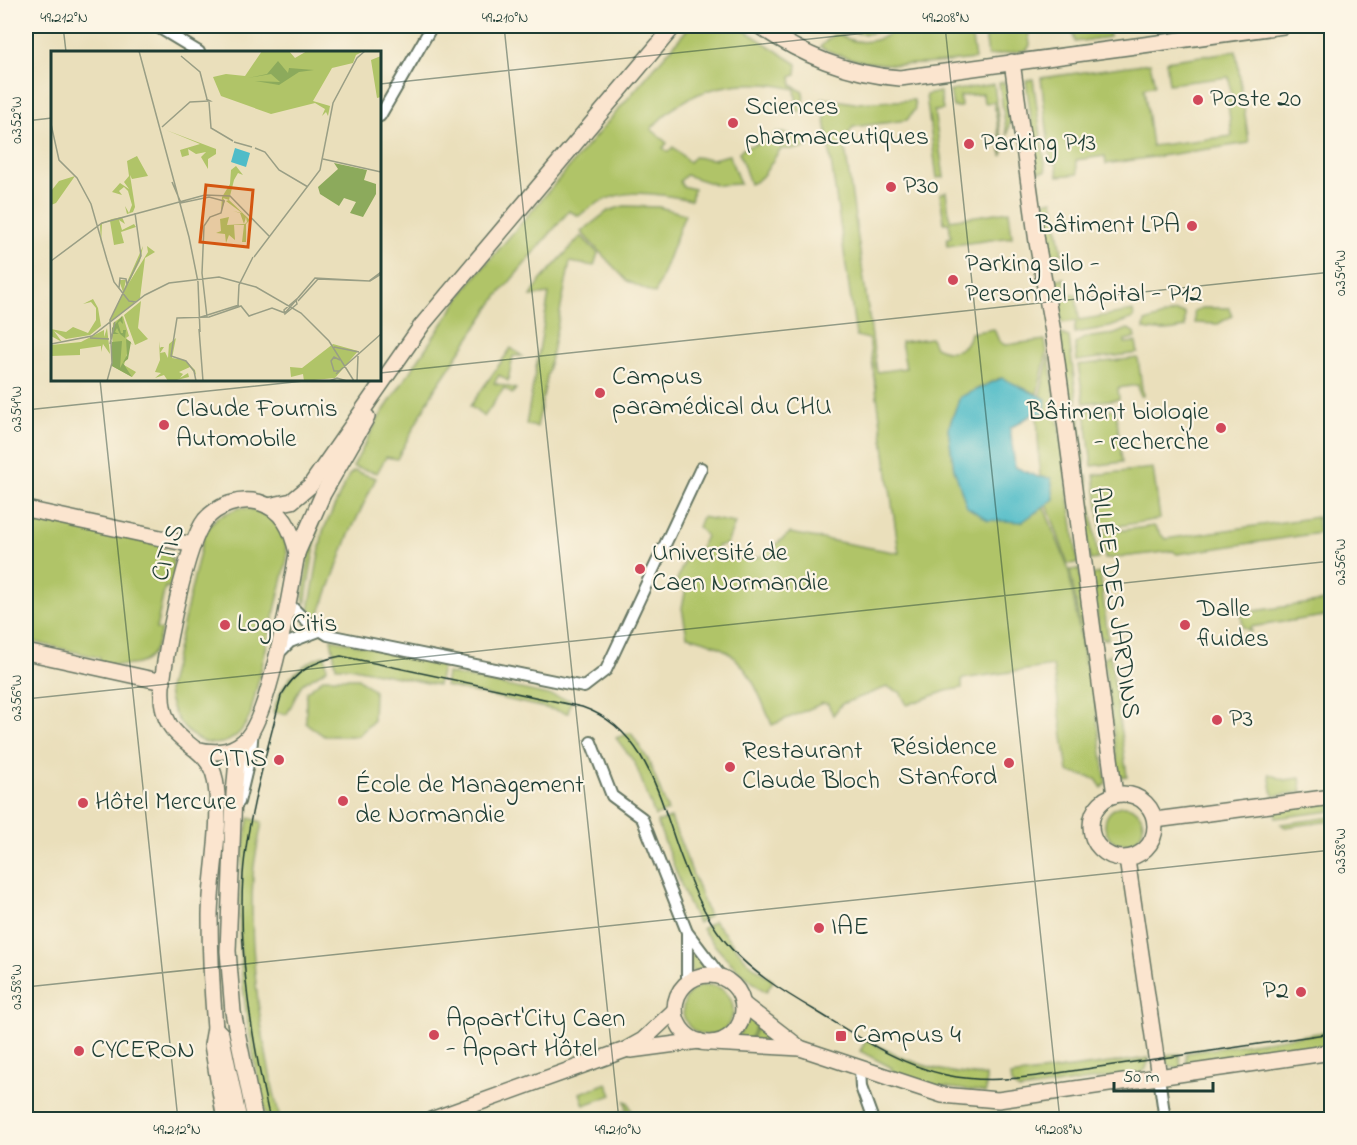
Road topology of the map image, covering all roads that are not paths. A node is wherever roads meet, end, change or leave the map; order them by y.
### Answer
1 (156, 26) edge
2 (432, 26) edge
3 (674, 26) edge
4 (759, 26) edge
5 (1283, 26) edge
6 (197, 51) edge
7 (1012, 62) junction
8 (381, 114) edge
9 (377, 392) junction
10 (701, 468) dead end
11 (268, 506) junction
12 (26, 509) edge
13 (192, 545) junction
14 (297, 553) junction
15 (287, 602) junction
16 (319, 631) junction
17 (26, 652) edge
18 (276, 656) junction
19 (163, 682) junction
20 (254, 728) junction
21 (243, 742) junction
22 (591, 742) dead end
23 (195, 749) junction
24 (1116, 795) junction
25 (1332, 797) edge
26 (1155, 820) junction
27 (233, 826) junction
28 (1127, 859) junction
29 (687, 932) junction
30 (722, 978) junction
31 (687, 983) junction
32 (743, 1004) junction
33 (675, 1010) junction
34 (215, 1028) junction
35 (706, 1042) junction
36 (800, 1048) junction
37 (626, 1050) junction
38 (1332, 1052) edge
39 (860, 1069) junction
40 (1159, 1077) junction
41 (225, 1119) edge
42 (239, 1119) edge
43 (255, 1119) edge
44 (431, 1119) edge
45 (873, 1119) edge
46 (1165, 1119) edge

1 - 6 street
2 - 8 street
3 - 9 street
4 - 7 street
5 - 7 street
7 - 24 street, ALLÉE DES JARDINS
9 - 11 street
9 - 14 street
10 - 16 street
11 - 13 street, CITIS
11 - 14 street
12 - 13 street
13 - 19 street, CITIS
14 - 15 street
15 - 16 street
15 - 18 street
16 - 18 street
17 - 19 street
18 - 20 street
19 - 23 street, CITIS
20 - 21 street
20 - 27 street
21 - 23 street
21 - 27 street
22 - 29 street
23 - 34 street, CITIS
24 - 26 street
24 - 28 street
25 - 26 street
26 - 28 street
27 - 43 street
28 - 40 street
29 - 30 street
29 - 31 street
30 - 31 street
30 - 32 street
31 - 33 street
32 - 35 street
32 - 36 street
33 - 35 street
33 - 37 street
34 - 41 street
34 - 42 street
35 - 36 street
35 - 37 street
36 - 39 street
37 - 44 street
38 - 40 street
39 - 40 street
39 - 45 street
40 - 46 street

